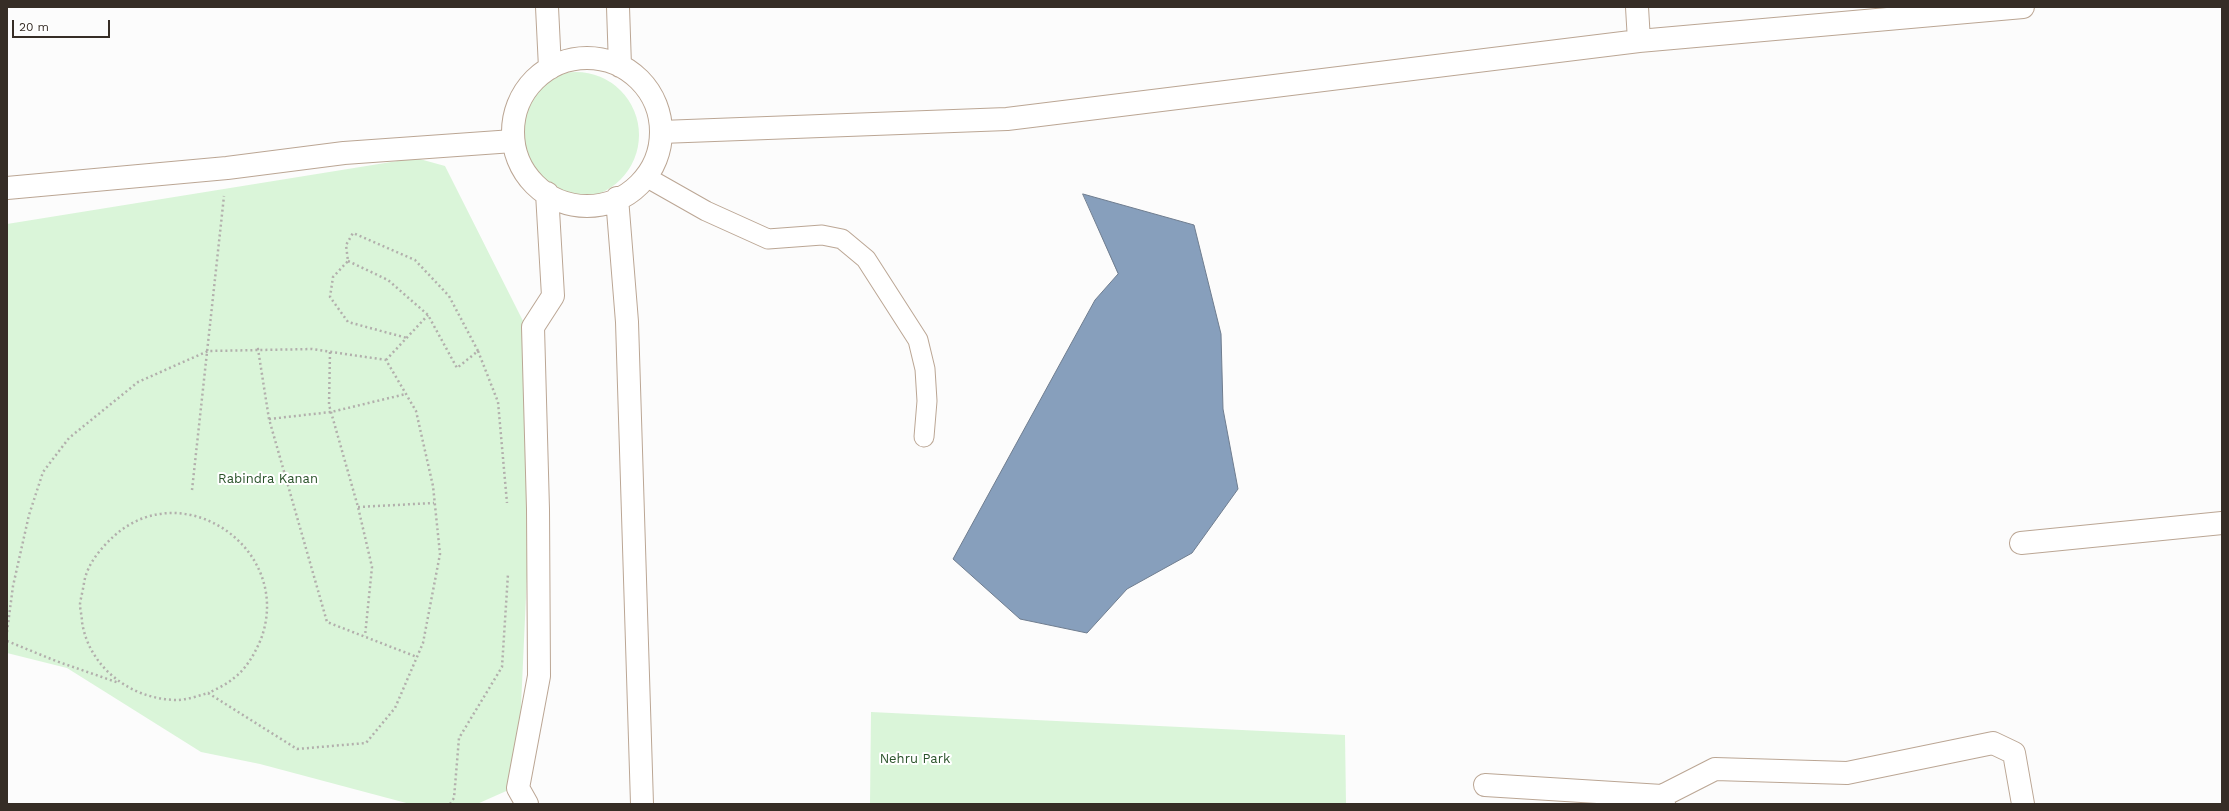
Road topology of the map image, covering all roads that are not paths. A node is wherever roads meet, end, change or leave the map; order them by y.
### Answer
1 (547, 7) edge
2 (618, 7) edge
3 (1638, 7) edge
4 (2023, 7) edge
5 (1639, 42) junction
6 (620, 66) junction
7 (550, 68) junction
8 (662, 132) junction
9 (513, 142) junction
10 (646, 177) junction
11 (7, 188) edge
12 (547, 193) junction
13 (617, 198) junction
14 (924, 437) dead end
15 (2222, 523) edge
16 (2021, 543) dead end
17 (1485, 785) dead end
18 (1663, 800) edge
19 (527, 804) edge
20 (642, 804) edge
21 (2023, 804) edge

1 - 7 street
2 - 6 street
3 - 5 street
4 - 5 street
5 - 8 street
6 - 7 street
6 - 8 street
7 - 9 street
8 - 10 street
9 - 11 street
9 - 12 street
10 - 13 street
10 - 14 lane
12 - 13 street
12 - 19 street
13 - 20 street
15 - 16 street
17 - 18 street
18 - 21 street

